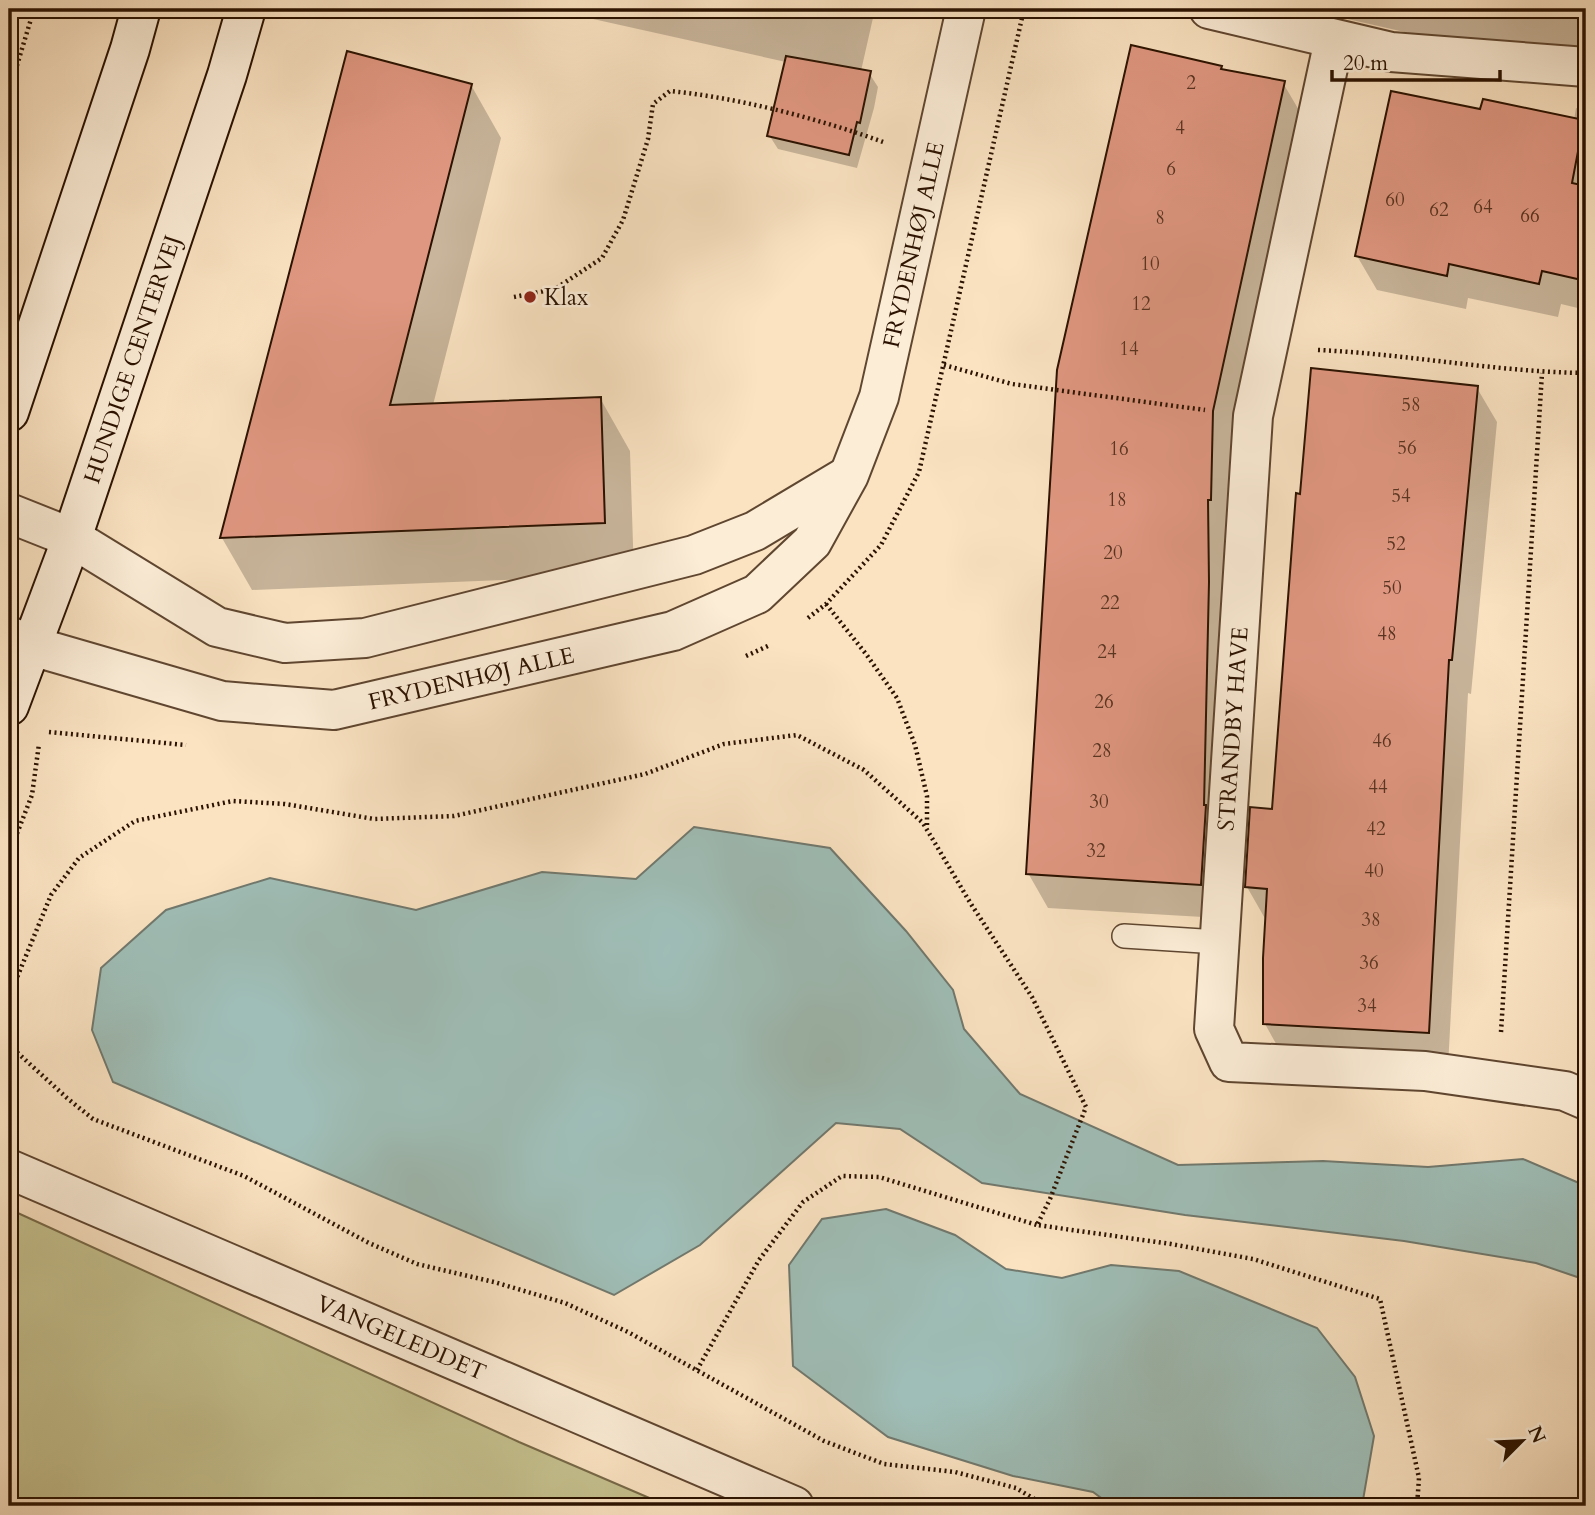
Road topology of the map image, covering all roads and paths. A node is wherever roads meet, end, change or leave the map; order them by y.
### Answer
1 (34, 9) edge
2 (141, 9) edge
3 (246, 9) edge
4 (966, 9) edge
5 (1209, 9) edge
6 (1334, 40) junction
7 (1586, 67) edge
8 (9, 92) edge
9 (932, 161) junction
10 (987, 176) dead end
11 (514, 297) dead end
12 (1268, 348) junction
13 (944, 365) dead end
14 (1542, 373) junction
15 (1586, 373) edge
16 (9, 412) edge
17 (1253, 416) junction
18 (849, 475) junction
19 (9, 513) edge
20 (72, 538) junction
21 (827, 604) dead end
22 (21, 641) edge
23 (9, 706) edge
24 (927, 830) junction
25 (1124, 936) dead end
26 (1218, 942) junction
27 (9, 997) edge
28 (9, 1045) edge
29 (1499, 1082) junction
30 (1586, 1100) edge
31 (9, 1169) edge
32 (1037, 1225) junction
33 (697, 1370) junction
34 (794, 1506) edge
35 (1046, 1506) edge
36 (1417, 1506) edge

1 - 8 path
2 - 16 street
3 - 20 street, HUNDIGE CENTERVEJ
4 - 9 street, FRYDENHØJ ALLE
5 - 6 street
6 - 7 street
6 - 12 street, STRANDBY HAVE
9 - 10 path
9 - 11 path
9 - 18 street, FRYDENHØJ ALLE
12 - 14 path
12 - 17 street, STRANDBY HAVE
13 - 17 path
14 - 15 path
14 - 29 path
17 - 26 street, STRANDBY HAVE
18 - 20 street
18 - 22 street, FRYDENHØJ ALLE
19 - 20 street
20 - 22 street, HUNDIGE CENTERVEJ
21 - 24 path
22 - 23 street, HUNDIGE CENTERVEJ
24 - 27 path
24 - 32 path
25 - 26 lane
26 - 29 street, STRANDBY HAVE
28 - 33 path
29 - 30 street, STRANDBY HAVE
31 - 34 street, VANGELEDDET
32 - 33 path
32 - 36 path
33 - 35 path

